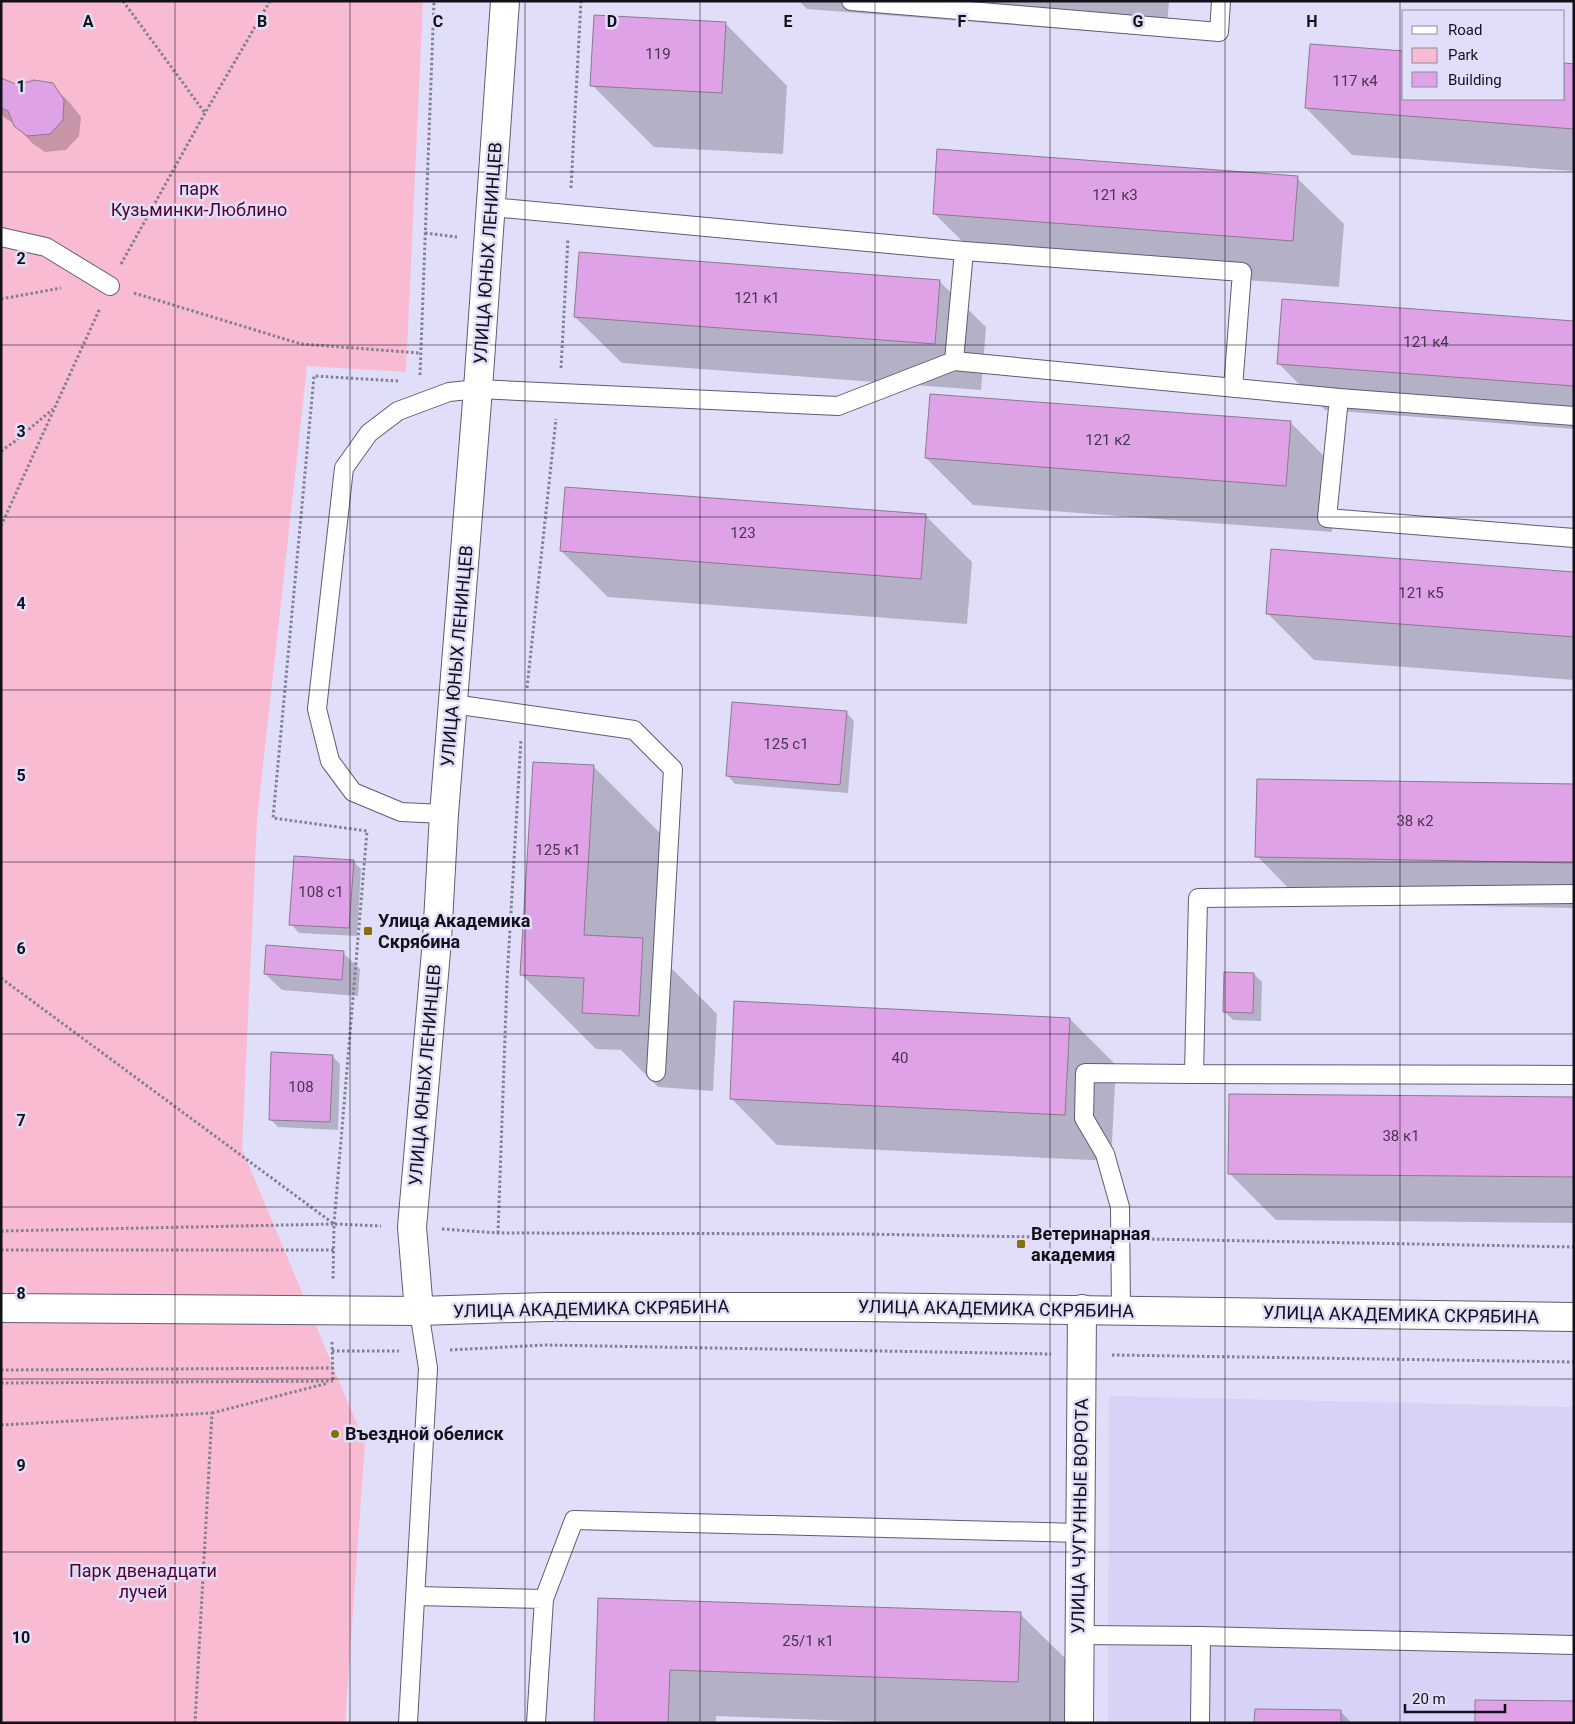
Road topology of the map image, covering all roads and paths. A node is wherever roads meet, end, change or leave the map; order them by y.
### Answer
1 (123, 1) edge
2 (270, 1) edge
3 (434, 1) edge
4 (505, 1) edge
5 (850, 1) edge
6 (1221, 1) edge
7 (205, 113) junction
8 (491, 207) junction
9 (1, 237) edge
10 (964, 251) junction
11 (110, 286) junction
12 (1, 299) edge
13 (420, 353) junction
14 (954, 361) junction
15 (419, 383) dead end
16 (1233, 388) junction
17 (478, 389) junction
18 (558, 393) junction
19 (1339, 398) junction
20 (55, 407) junction
21 (1574, 416) edge
22 (1, 451) edge
23 (1, 526) edge
24 (1574, 538) edge
25 (453, 704) junction
26 (524, 714) junction
27 (444, 814) junction
28 (1574, 894) edge
29 (1, 978) edge
30 (656, 1072) dead end
31 (1194, 1074) junction
32 (1574, 1076) edge
33 (334, 1224) junction
34 (412, 1227) junction
35 (1, 1231) edge
36 (498, 1233) junction
37 (1120, 1239) junction
38 (1574, 1247) edge
39 (1, 1250) edge
40 (1, 1308) edge
41 (1082, 1309) junction
42 (1121, 1310) junction
43 (419, 1311) junction
44 (1574, 1317) edge
45 (426, 1351) junction
46 (1082, 1355) junction
47 (1574, 1362) edge
48 (332, 1368) junction
49 (1, 1370) edge
50 (333, 1381) junction
51 (1, 1383) edge
52 (212, 1413) junction
53 (1, 1425) edge
54 (1080, 1533) junction
55 (416, 1596) junction
56 (544, 1598) junction
57 (1079, 1635) junction
58 (1200, 1636) junction
59 (1574, 1645) edge
60 (195, 1723) edge
61 (408, 1723) edge
62 (536, 1723) edge
63 (1079, 1723) edge
64 (1200, 1723) edge

1 - 7 path
2 - 7 path
3 - 13 path
4 - 8 main road, УЛИЦА ЮНЫХ ЛЕНИНЦЕВ
5 - 6 lane
7 - 11 path
8 - 10 lane
8 - 17 main road, УЛИЦА ЮНЫХ ЛЕНИНЦЕВ
9 - 11 lane
10 - 14 lane
10 - 16 lane
11 - 12 path
11 - 13 path
11 - 20 path
13 - 15 path
14 - 16 lane
14 - 18 lane
16 - 19 lane
17 - 18 lane
17 - 25 main road, УЛИЦА ЮНЫХ ЛЕНИНЦЕВ
17 - 27 lane
18 - 26 path
19 - 21 lane
19 - 24 lane
20 - 22 path
20 - 23 path
25 - 26 lane
25 - 27 main road, УЛИЦА ЮНЫХ ЛЕНИНЦЕВ
26 - 30 lane
26 - 36 path
27 - 34 main road, УЛИЦА ЮНЫХ ЛЕНИНЦЕВ
28 - 31 lane
29 - 33 path
31 - 32 lane
31 - 37 lane
33 - 34 path
33 - 35 path
33 - 39 path
34 - 36 path
34 - 43 main road, УЛИЦА ЮНЫХ ЛЕНИНЦЕВ
36 - 37 path
37 - 38 path
37 - 42 lane
40 - 43 main road, УЛИЦА АКАДЕМИКА СКРЯБИНА
41 - 42 main road, УЛИЦА АКАДЕМИКА СКРЯБИНА
41 - 43 main road, УЛИЦА АКАДЕМИКА СКРЯБИНА
41 - 46 main road, УЛИЦА ЧУГУННЫЕ ВОРОТА
42 - 44 main road, УЛИЦА АКАДЕМИКА СКРЯБИНА
43 - 45 lane
45 - 46 path
45 - 48 path
45 - 55 lane
46 - 47 path
46 - 54 main road, УЛИЦА ЧУГУННЫЕ ВОРОТА
48 - 49 path
48 - 50 path
50 - 51 path
50 - 52 path
52 - 53 path
52 - 60 path
54 - 56 lane
54 - 57 main road, УЛИЦА ЧУГУННЫЕ ВОРОТА
55 - 56 lane
55 - 61 lane
56 - 62 lane
57 - 58 lane
57 - 63 main road, УЛИЦА ЧУГУННЫЕ ВОРОТА
58 - 59 lane
58 - 64 lane

